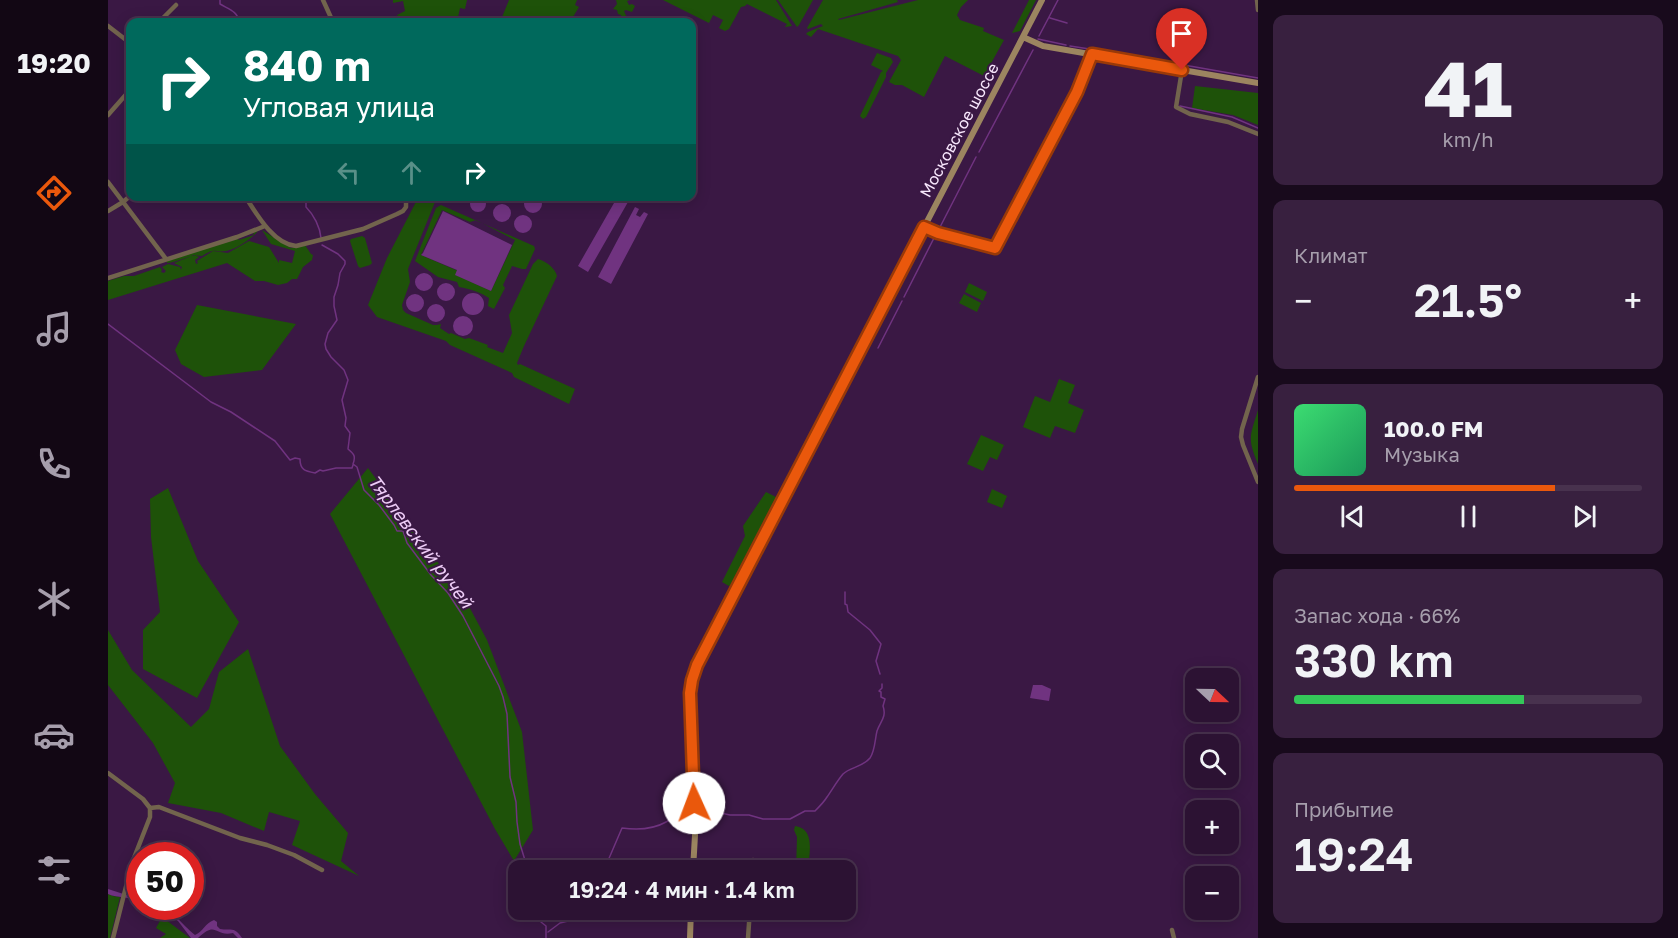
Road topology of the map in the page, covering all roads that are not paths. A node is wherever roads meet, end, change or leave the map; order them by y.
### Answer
1 (323, 0) edge
2 (1042, 0) edge
3 (1257, 0) edge
4 (176, 5) dead end
5 (1258, 10) edge
6 (163, 18) edge
7 (331, 18) edge
8 (108, 26) edge
9 (1023, 37) junction
10 (126, 40) edge
11 (1092, 54) junction
12 (1182, 70) junction
13 (1258, 83) edge
14 (126, 95) edge
15 (108, 115) edge
16 (1258, 134) edge
17 (108, 182) edge
18 (126, 199) edge
19 (248, 201) edge
20 (405, 201) edge
21 (123, 202) junction
22 (108, 211) edge
23 (265, 226) junction
24 (924, 227) junction
25 (166, 259) junction
26 (108, 278) edge
27 (1258, 377) edge
28 (1258, 482) edge
29 (108, 773) edge
30 (150, 808) junction
31 (693, 860) edge
32 (322, 870) dead end
33 (691, 920) edge
34 (749, 920) edge
35 (1172, 930) dead end
36 (113, 938) edge
37 (690, 938) edge
38 (748, 938) edge
39 (1174, 938) edge

1 - 7 street
2 - 9 main road, Московское шоссе
3 - 5 street
4 - 6 street
8 - 10 street
9 - 11 main road
9 - 24 main road, Московское шоссе
11 - 12 main road
11 - 24 street
12 - 13 main road
12 - 16 street
14 - 15 street
17 - 21 street
18 - 21 street
19 - 23 street
20 - 23 street
21 - 22 street
21 - 25 street
23 - 25 street
24 - 31 main road, Московское шоссе
25 - 26 street
27 - 28 street
29 - 30 street
30 - 32 street
30 - 36 street
33 - 37 main road
34 - 38 street
35 - 39 street

